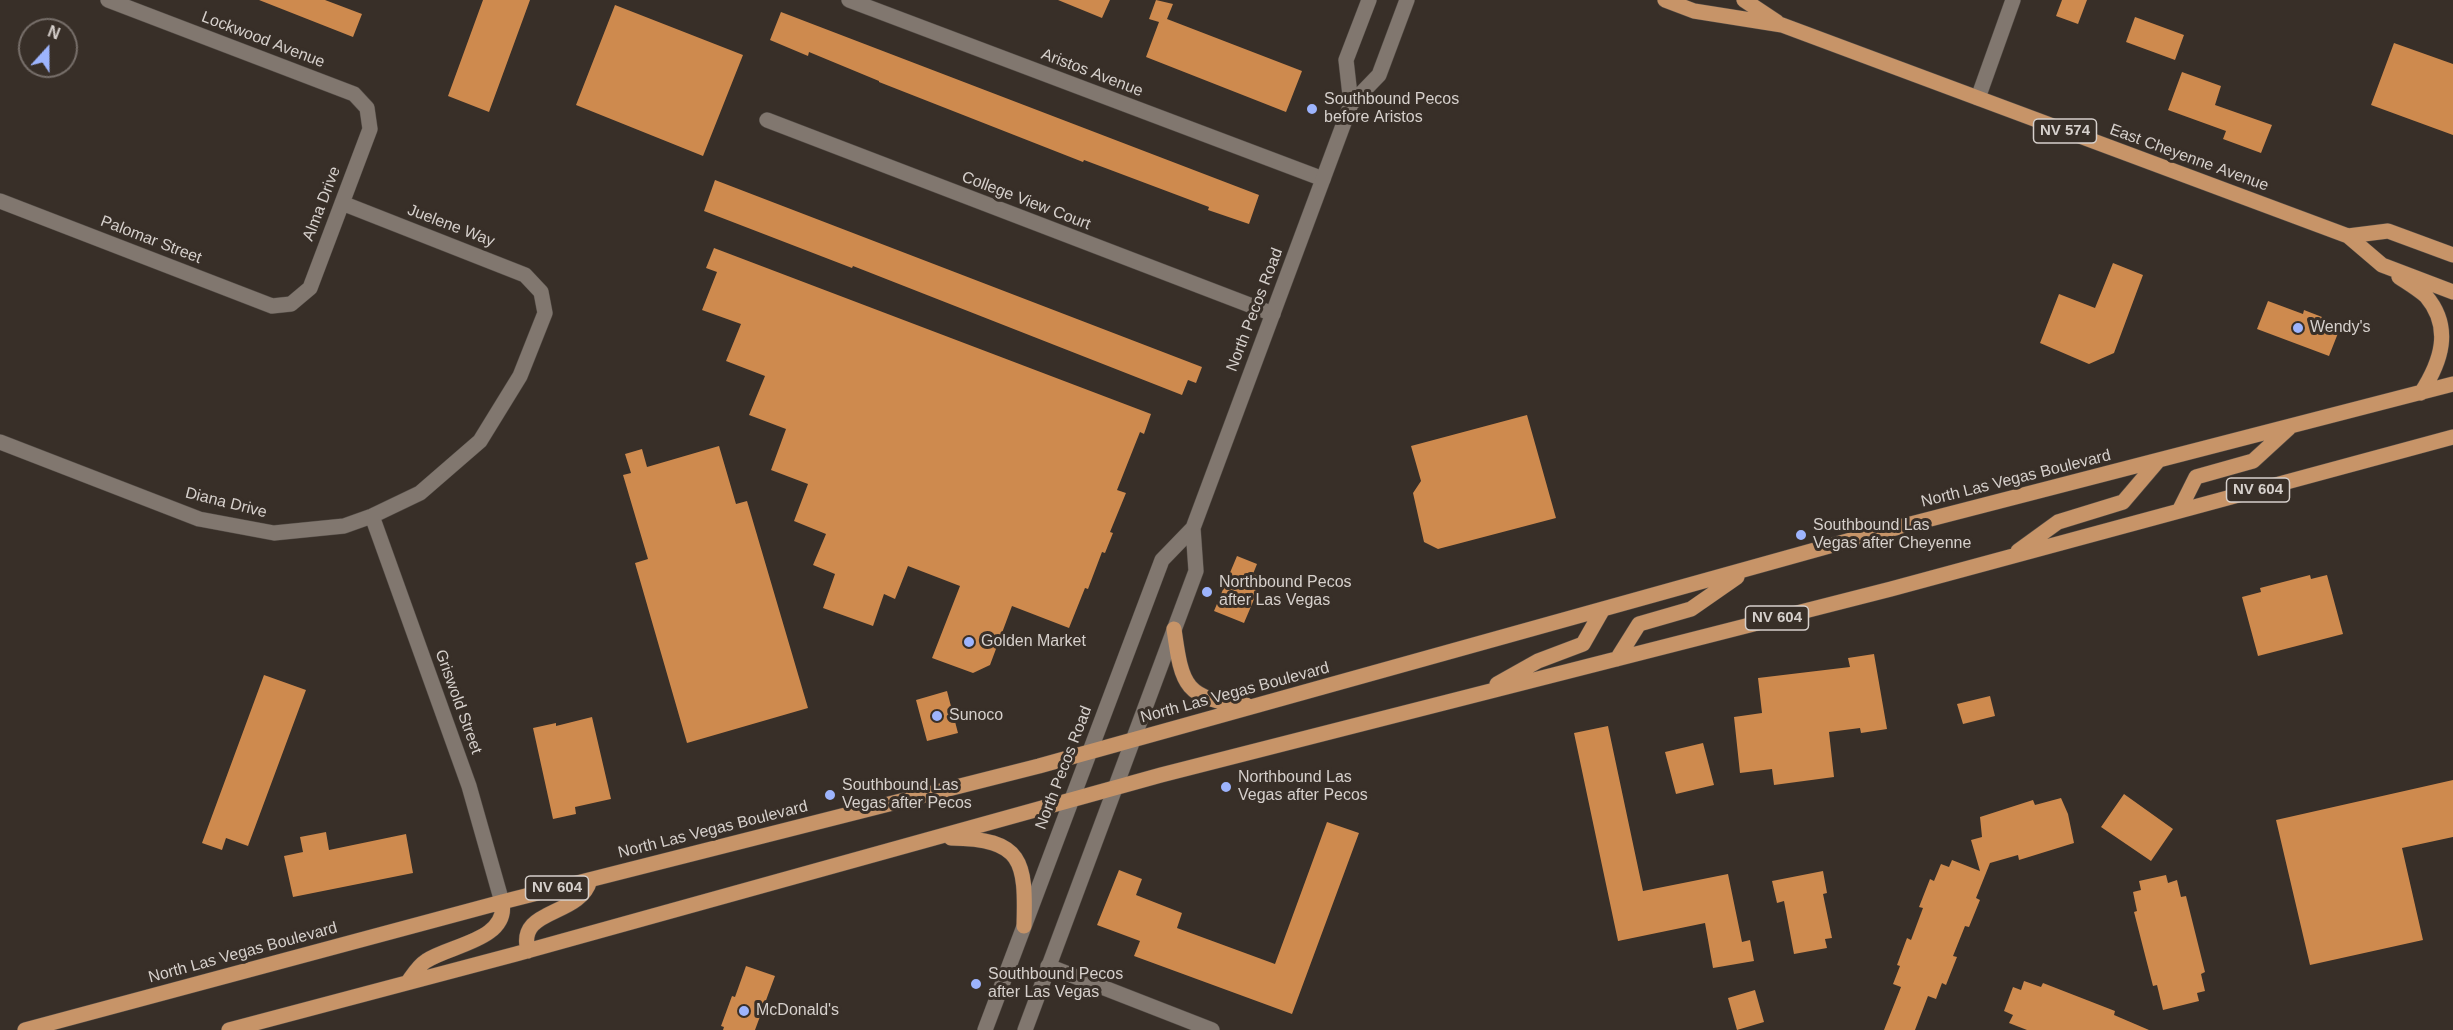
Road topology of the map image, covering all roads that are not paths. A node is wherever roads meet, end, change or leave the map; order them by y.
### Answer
1 (108, 0) edge
2 (849, 0) edge
3 (1369, 0) edge
4 (1407, 0) edge
5 (1665, 0) edge
6 (1744, 0) edge
7 (2013, 0) edge
8 (1782, 25) junction
9 (1978, 98) junction
10 (1351, 104) junction
11 (367, 108) joint
12 (767, 120) dead end
13 (1323, 179) junction
14 (0, 201) edge
15 (342, 203) junction
16 (2348, 236) junction
17 (2453, 255) edge
18 (2382, 265) junction
19 (541, 292) joint
20 (2453, 292) edge
21 (291, 304) joint
22 (1273, 314) junction
23 (2453, 384) edge
24 (2421, 393) junction
25 (2291, 426) junction
26 (2453, 437) edge
27 (0, 442) edge
28 (2158, 461) junction
29 (2178, 511) junction
30 (372, 516) junction
31 (1193, 528) junction
32 (2011, 557) junction
33 (1746, 570) junction
34 (1603, 609) junction
35 (1174, 629) junction
36 (1617, 659) junction
37 (1478, 694) junction
38 (1255, 706) junction
39 (1134, 740) junction
40 (1090, 752) junction
41 (1116, 787) junction
42 (1072, 799) junction
43 (933, 837) junction
44 (590, 880) junction
45 (502, 902) junction
46 (1024, 926) junction
47 (528, 951) junction
48 (1048, 966) junction
49 (408, 982) junction
50 (25, 1030) edge
51 (229, 1030) edge
52 (985, 1030) edge
53 (1025, 1030) edge
54 (1212, 1030) edge

1 - 11 street, Lockwood Avenue
2 - 13 street, Aristos Avenue
3 - 10 street, North Pecos Road
4 - 10 street, North Pecos Road
5 - 8 main road, East Cheyenne Avenue / NV 574
6 - 8 main road, East Cheyenne Avenue / NV 574
7 - 9 street
8 - 9 main road, East Cheyenne Avenue / NV 574
9 - 16 main road, East Cheyenne Avenue / NV 574
10 - 13 street, North Pecos Road
11 - 15 street, Alma Drive
12 - 22 street, College View Court
13 - 22 street, North Pecos Road
14 - 21 street, Palomar Street
15 - 19 street, Juelene Way
15 - 21 street, Alma Drive
16 - 17 main road, East Cheyenne Avenue / NV 574
16 - 18 main road, East Cheyenne Avenue / NV 574
18 - 20 main road, East Cheyenne Avenue / NV 574
18 - 24 main road
19 - 30 street, Diana Drive
22 - 31 street, North Pecos Road
23 - 24 main road, North Las Vegas Boulevard / NV 604
24 - 25 main road, North Las Vegas Boulevard / NV 604
25 - 28 main road, North Las Vegas Boulevard / NV 604
25 - 29 main road
26 - 29 main road, NV 604
27 - 30 street, Diana Drive
28 - 32 main road
28 - 33 main road, North Las Vegas Boulevard / NV 604
29 - 32 main road, NV 604
30 - 45 street, Griswold Street
31 - 35 street, North Pecos Road
31 - 40 street, North Pecos Road
32 - 36 main road, NV 604
33 - 34 main road, North Las Vegas Boulevard / NV 604
33 - 36 main road
34 - 37 main road
34 - 38 main road, North Las Vegas Boulevard / NV 604
35 - 38 main road
35 - 39 street, North Pecos Road
36 - 37 main road, NV 604
37 - 41 main road, NV 604
38 - 39 main road, North Las Vegas Boulevard / NV 604
39 - 40 main road, North Las Vegas Boulevard / NV 604
39 - 41 street, North Pecos Road
40 - 42 street, North Pecos Road
40 - 44 main road, North Las Vegas Boulevard / NV 604
41 - 42 main road, NV 604
41 - 48 street, North Pecos Road
42 - 43 main road, NV 604
42 - 46 street, North Pecos Road
43 - 46 main road
43 - 47 main road, NV 604
44 - 45 main road, North Las Vegas Boulevard / NV 604
44 - 47 main road
45 - 49 main road
45 - 50 main road, North Las Vegas Boulevard / NV 604
46 - 52 street, North Pecos Road
47 - 49 main road, NV 604
48 - 53 street, North Pecos Road
48 - 54 street
49 - 51 main road, NV 604

